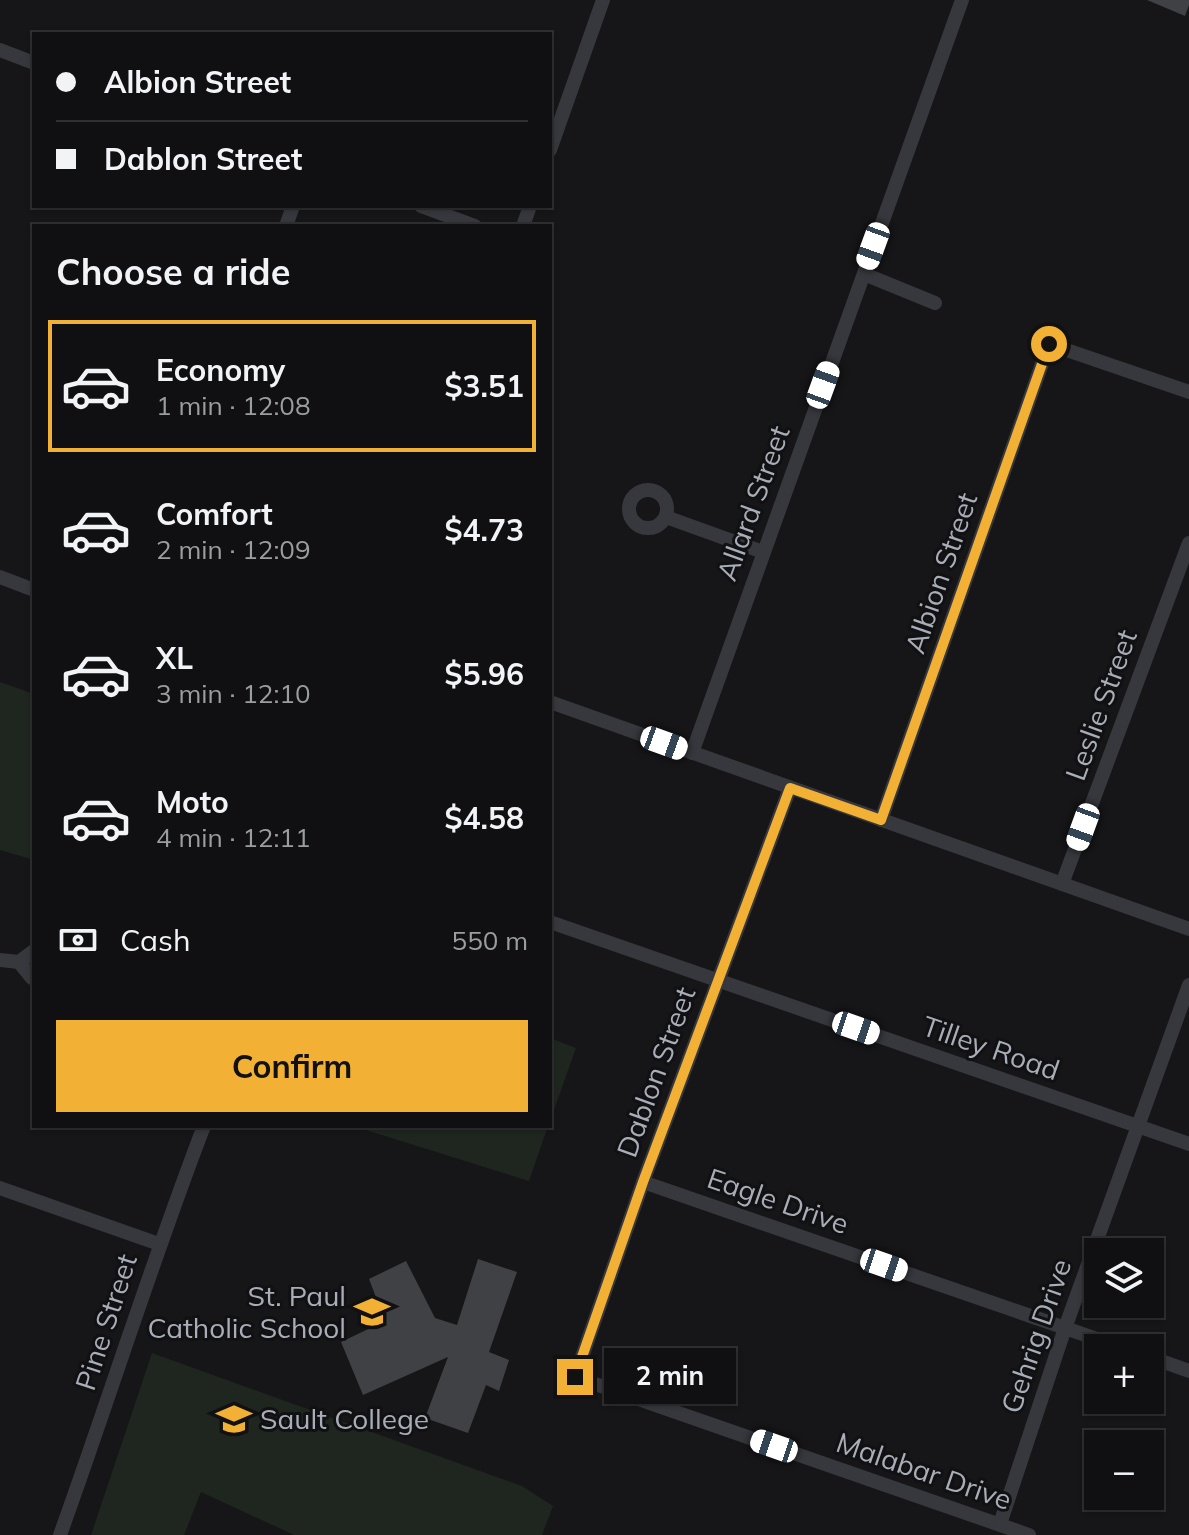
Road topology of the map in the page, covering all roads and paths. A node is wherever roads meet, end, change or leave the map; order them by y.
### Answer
1 (603, 0) edge
2 (962, 0) edge
3 (0, 50) edge
4 (32, 62) edge
5 (552, 144) edge
6 (426, 208) edge
7 (470, 224) edge
8 (864, 274) junction
9 (935, 303) dead end
10 (1189, 392) edge
11 (666, 517) dead end
12 (1189, 543) edge
13 (763, 552) junction
14 (0, 577) edge
15 (32, 589) edge
16 (552, 703) edge
17 (692, 753) junction
18 (790, 788) junction
19 (881, 820) junction
20 (1062, 884) junction
21 (552, 923) edge
22 (1189, 929) edge
23 (32, 952) edge
24 (0, 960) edge
25 (19, 962) junction
26 (32, 978) dead end
27 (717, 981) junction
28 (1189, 985) edge
29 (1138, 1127) junction
30 (203, 1128) edge
31 (1189, 1144) edge
32 (643, 1182) junction
33 (0, 1188) edge
34 (159, 1244) junction
35 (1065, 1328) junction
36 (1084, 1335) edge
37 (1164, 1362) edge
38 (1189, 1371) edge
39 (575, 1377) joint
40 (1000, 1524) junction
41 (60, 1535) edge
42 (1029, 1535) edge

1 - 5 street
2 - 8 street, Allard Street
3 - 4 street
6 - 7 street
8 - 9 street
8 - 13 street, Allard Street
10 - 19 street, Albion Street
11 - 13 street
12 - 20 street, Leslie Street
13 - 17 street, Allard Street
14 - 15 street
16 - 17 street
17 - 18 street
18 - 19 street
18 - 27 street, Dablon Street
19 - 20 street
20 - 22 street
21 - 27 street, Tilley Road
23 - 25 street
24 - 25 street
25 - 26 street
27 - 29 street, Tilley Road
27 - 32 street, Dablon Street
28 - 29 street, Gehrig Drive
29 - 31 street, Tilley Road
29 - 35 street, Gehrig Drive
30 - 34 street, Pine Street
32 - 35 street, Eagle Drive
32 - 39 street, Dablon Street
33 - 34 street
34 - 41 street, Pine Street
35 - 36 street, Eagle Drive
35 - 40 street, Gehrig Drive
37 - 38 street
39 - 40 street, Malabar Drive
40 - 42 street, Malabar Drive

